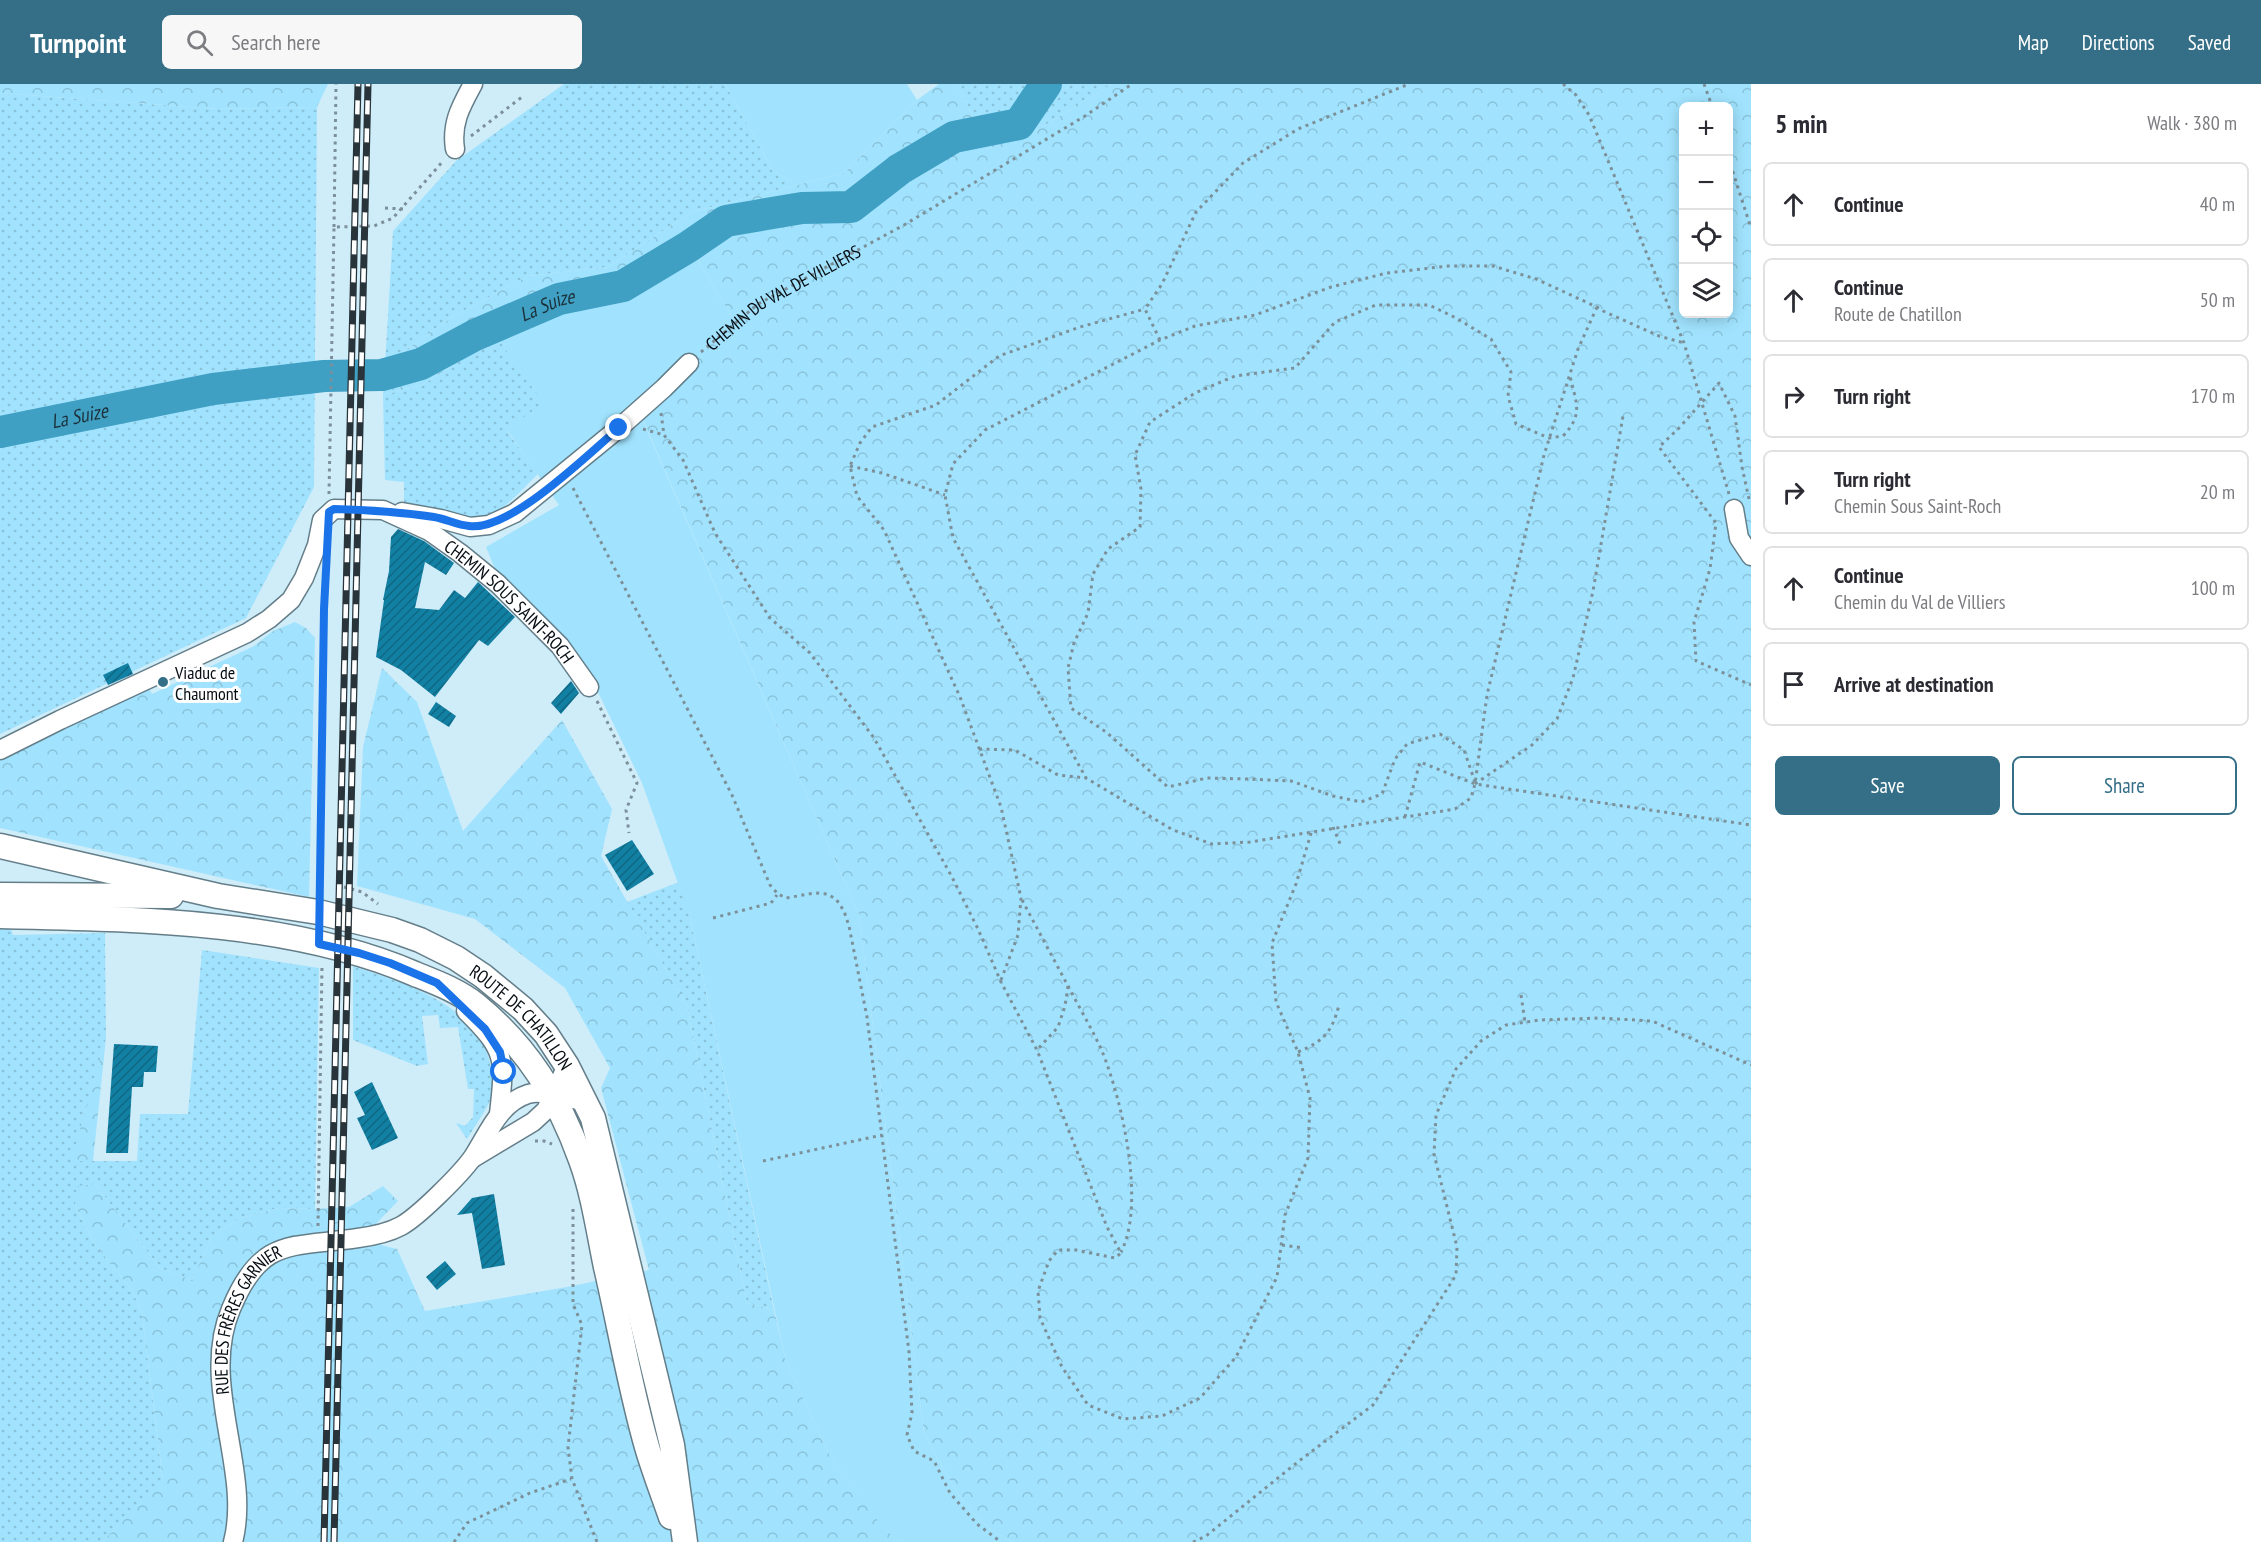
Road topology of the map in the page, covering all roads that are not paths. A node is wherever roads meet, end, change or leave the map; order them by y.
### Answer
1 (473, 84) edge
2 (455, 149) road end
3 (689, 363) road end
4 (1742, 508) edge
5 (383, 510) junction
6 (1751, 556) edge
7 (589, 687) road end
8 (0, 750) edge
9 (0, 846) edge
10 (0, 895) edge
11 (218, 896) junction
12 (0, 916) edge
13 (437, 983) junction
14 (567, 1066) junction
15 (554, 1095) junction
16 (586, 1102) junction
17 (499, 1114) junction
18 (533, 1122) junction
19 (561, 1135) junction
20 (472, 1159) junction
21 (233, 1542) edge
22 (680, 1542) edge
23 (685, 1542) edge

1 - 2 street
3 - 5 street, CHEMIN DU VAL DE VILLIERS
4 - 6 street
5 - 7 street, CHEMIN SOUS SAINT-ROCH
5 - 8 street, CHEMIN SOUS SAINT-ROCH
9 - 11 main road, ROUTE DE CHATILLON
10 - 11 main road
11 - 14 main road, ROUTE DE CHATILLON
12 - 13 main road, ROUTE DE CHATILLON
13 - 15 main road, ROUTE DE CHATILLON
13 - 17 street
14 - 15 street, RUE DES FRÈRES GARNIER
14 - 16 main road, ROUTE DE CHATILLON
15 - 16 street, RUE DES FRÈRES GARNIER
15 - 17 street, RUE DES FRÈRES GARNIER
15 - 18 street, RUE DES FRÈRES GARNIER
15 - 19 main road, ROUTE DE CHATILLON
16 - 23 main road, ROUTE DE CHATILLON
17 - 20 street, RUE DES FRÈRES GARNIER
18 - 19 street
18 - 20 street, RUE DES FRÈRES GARNIER
19 - 22 main road, ROUTE DE CHATILLON
20 - 21 street, RUE DES FRÈRES GARNIER

